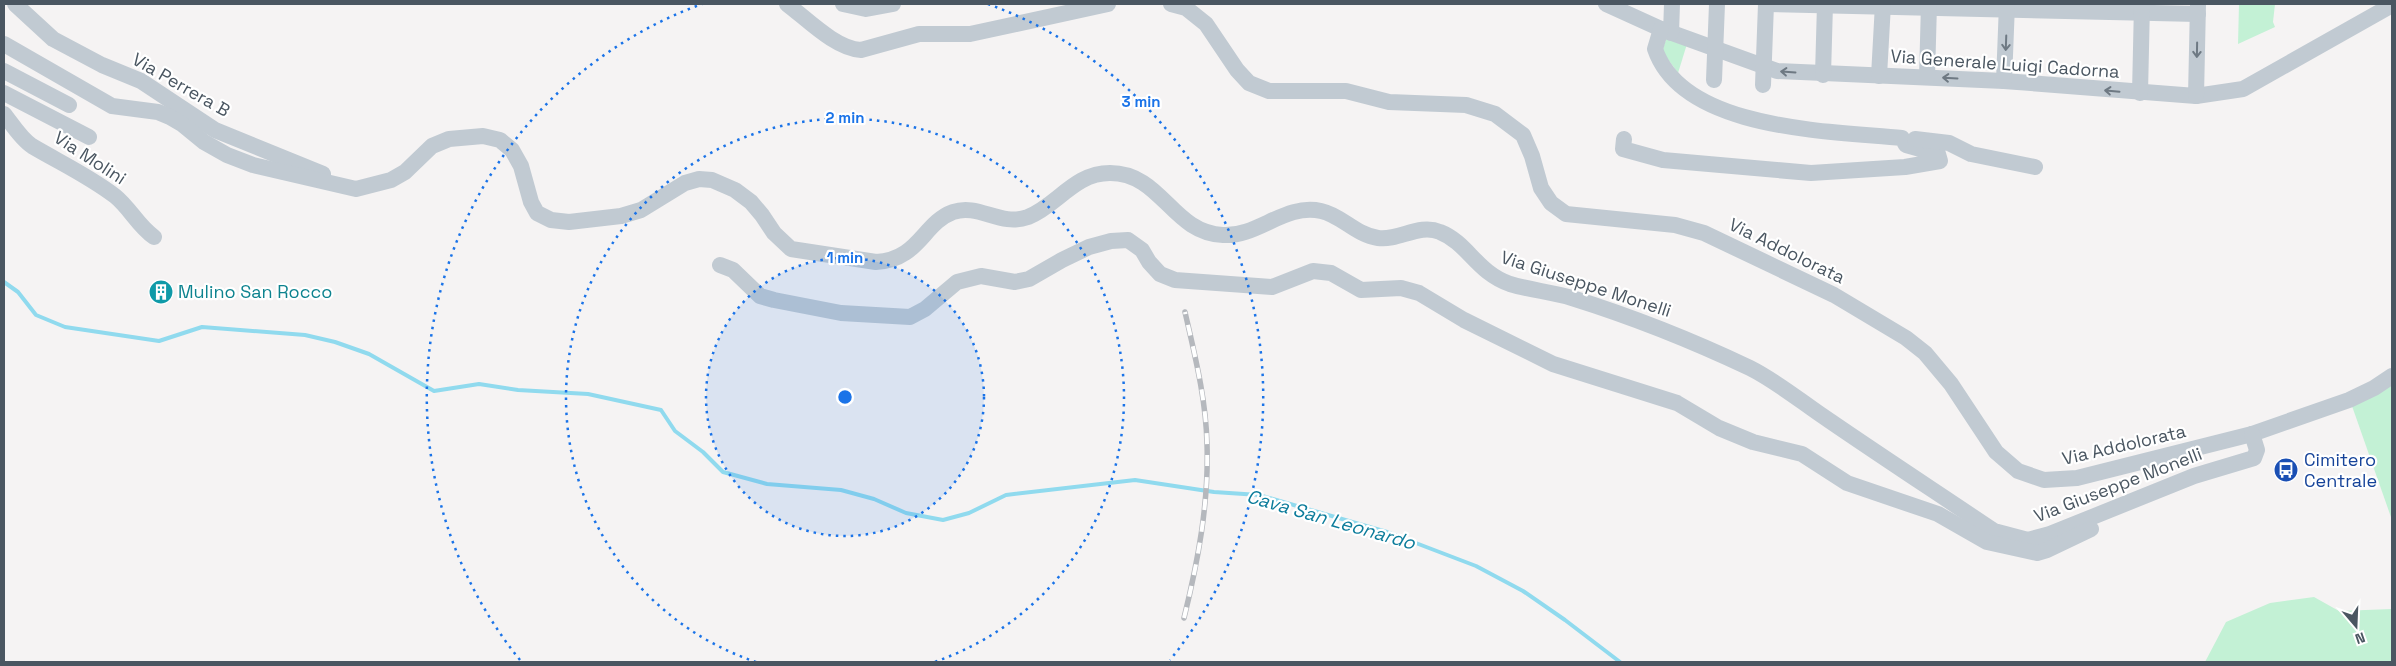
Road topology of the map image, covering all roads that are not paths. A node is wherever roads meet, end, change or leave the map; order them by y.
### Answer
1 (15, 4) edge
2 (787, 4) edge
3 (843, 4) edge
4 (893, 4) edge
5 (1108, 4) edge
6 (1171, 4) edge
7 (1672, 4) edge
8 (1717, 4) edge
9 (1766, 4) edge
10 (1825, 5) edge
11 (2392, 5) edge
12 (860, 6) edge
13 (1615, 6) edge
14 (1883, 6) edge
15 (1929, 6) edge
16 (2007, 7) edge
17 (2142, 8) edge
18 (2198, 9) edge
19 (1666, 31) junction
20 (4, 44) edge
21 (1716, 49) junction
22 (1764, 66) junction
23 (4, 71) edge
24 (1823, 74) junction
25 (1879, 76) junction
26 (1927, 77) junction
27 (1714, 80) dead end
28 (2004, 81) junction
29 (1763, 85) dead end
30 (4, 93) edge
31 (2140, 93) junction
32 (2196, 96) junction
33 (69, 105) dead end
34 (4, 114) edge
35 (89, 137) dead end
36 (1902, 138) junction
37 (1624, 139) dead end
38 (2035, 168) dead end
39 (336, 185) junction
40 (154, 237) dead end
41 (720, 265) dead end
42 (2392, 376) edge
43 (2252, 434) junction
44 (2194, 476) junction

1 - 39 street, Via Perrera B
2 - 5 street
3 - 12 street
4 - 12 street
6 - 43 street, Via Addolorata
7 - 19 street
8 - 21 street
9 - 10 street
9 - 22 street
10 - 14 street
10 - 24 street
11 - 32 street, Via Generale Luigi Cadorna
13 - 19 street, Via Generale Luigi Cadorna
14 - 15 street
14 - 25 street
15 - 16 street
15 - 26 street
16 - 17 street
16 -> 28 street
17 - 18 street
17 - 31 street
18 -> 32 street
19 - 21 street, Via Generale Luigi Cadorna
19 - 36 street
20 - 39 street, Via Giuseppe Monelli
21 - 22 street, Via Generale Luigi Cadorna
21 - 27 street
24 -> 22 street, Via Generale Luigi Cadorna
22 - 29 street
23 - 33 street
24 - 25 street, Via Generale Luigi Cadorna
25 - 26 street, Via Generale Luigi Cadorna
28 -> 26 street, Via Generale Luigi Cadorna
31 -> 28 street, Via Generale Luigi Cadorna
30 - 35 street
31 - 32 street, Via Generale Luigi Cadorna
34 - 40 street, Via Molini
36 - 37 street
36 - 38 street
39 - 44 street, Via Giuseppe Monelli
41 - 44 street
42 - 43 street, Via Addolorata
43 - 44 street, Via Giuseppe Monelli

